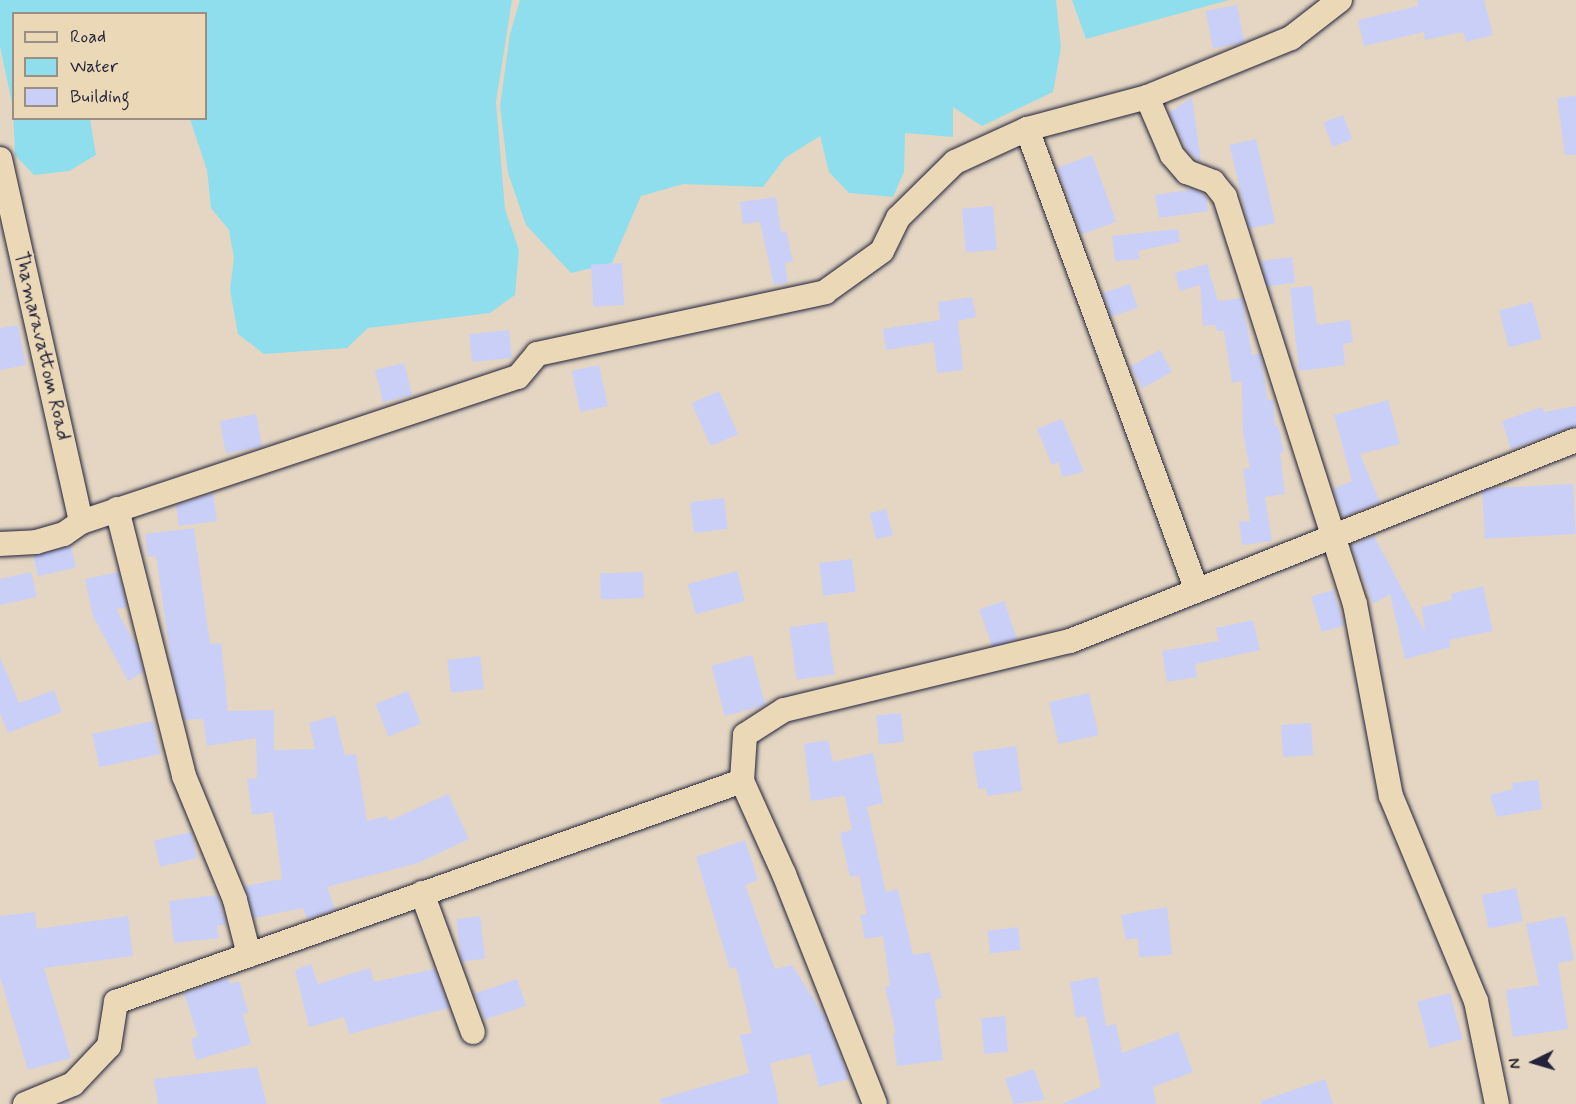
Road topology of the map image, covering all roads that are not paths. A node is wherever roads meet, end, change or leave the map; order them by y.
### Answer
1 (1340, 0) edge
2 (1147, 97) junction
3 (1027, 129) junction
4 (0, 159) edge
5 (1576, 440) edge
6 (117, 509) junction
7 (87, 521) junction
8 (1331, 538) junction
9 (0, 544) edge
10 (1197, 591) junction
11 (742, 781) junction
12 (422, 893) junction
13 (249, 955) junction
14 (473, 1032) dead end
15 (25, 1104) edge
16 (875, 1104) edge
17 (1497, 1104) edge

1 - 2 street
2 - 3 street
2 - 8 street
3 - 6 street
3 - 10 street
4 - 7 street, Thamaravattom Road
5 - 8 street
6 - 7 street
6 - 13 street
7 - 9 street
8 - 10 street
8 - 17 street
10 - 11 street
11 - 12 street
11 - 16 street
12 - 13 street
12 - 14 street
13 - 15 street

